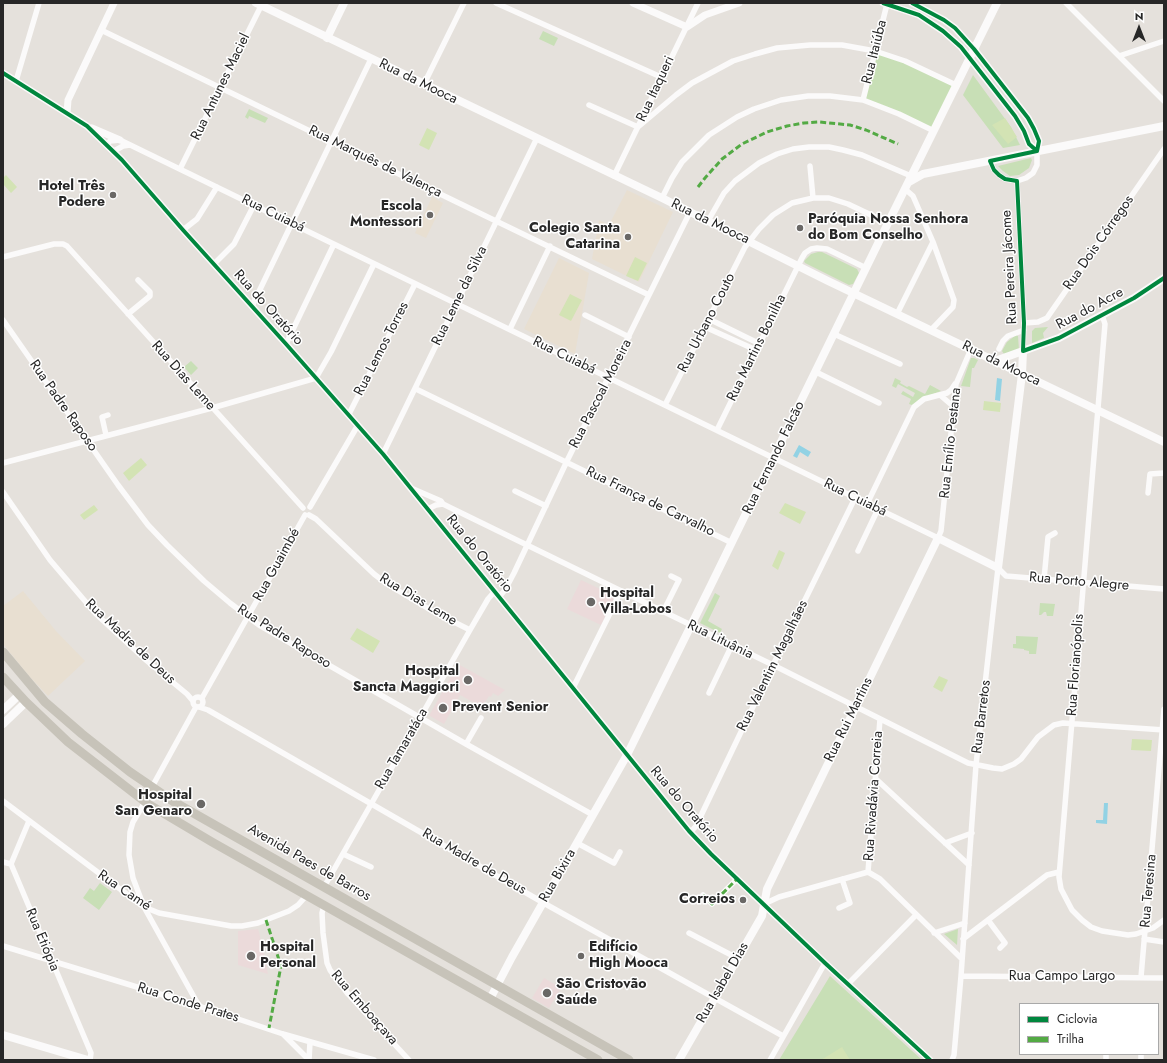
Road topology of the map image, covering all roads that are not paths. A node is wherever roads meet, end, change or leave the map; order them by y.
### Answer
1 (39, 3) edge
2 (114, 3) edge
3 (344, 3) edge
4 (464, 3) edge
5 (496, 3) edge
6 (634, 3) edge
7 (698, 3) edge
8 (739, 3) edge
9 (1067, 3) edge
10 (258, 4) edge
11 (885, 4) edge
12 (917, 4) edge
13 (994, 4) edge
14 (687, 27) junction
15 (101, 30) junction
16 (327, 38) junction
17 (1164, 41) edge
18 (974, 49) junction
19 (875, 51) junction
20 (1119, 56) junction
21 (970, 58) junction
22 (371, 59) junction
23 (3, 73) edge
24 (662, 77) junction
25 (998, 79) junction
26 (16, 81) junction
27 (424, 84) junction
28 (956, 85) junction
29 (991, 85) junction
30 (221, 87) junction
31 (1007, 90) junction
32 (1000, 96) junction
33 (68, 100) junction
34 (863, 100) junction
35 (1164, 101) edge
36 (54, 105) junction
37 (589, 105) dead end
38 (67, 113) junction
39 (87, 126) junction
40 (1164, 126) edge
41 (638, 127) junction
42 (934, 131) junction
43 (537, 138) junction
44 (120, 140) junction
45 (331, 141) junction
46 (107, 144) junction
47 (130, 145) junction
48 (1164, 149) edge
49 (114, 151) junction
50 (1037, 151) junction
51 (919, 161) junction
52 (990, 161) junction
53 (810, 166) dead end
54 (180, 169) junction
55 (932, 173) junction
56 (614, 176) junction
57 (1017, 181) junction
58 (908, 182) junction
59 (217, 187) junction
60 (662, 198) junction
61 (813, 198) junction
62 (254, 205) junction
63 (690, 212) junction
64 (497, 221) junction
65 (708, 221) junction
66 (291, 223) junction
67 (888, 223) junction
68 (183, 230) junction
69 (749, 242) junction
70 (933, 242) junction
71 (334, 244) junction
72 (550, 246) junction
73 (3, 258) edge
74 (214, 264) junction
75 (374, 264) junction
76 (798, 266) junction
77 (866, 268) junction
78 (1164, 278) edge
79 (138, 280) dead end
80 (415, 284) junction
81 (854, 293) junction
82 (649, 295) junction
83 (457, 304) junction
84 (252, 306) junction
85 (128, 314) junction
86 (897, 314) junction
87 (585, 315) dead end
88 (1102, 315) junction
89 (709, 319) junction
90 (3, 320) edge
91 (1024, 323) junction
92 (705, 326) junction
93 (510, 329) junction
94 (931, 330) junction
95 (1024, 330) junction
96 (733, 331) junction
97 (834, 334) junction
98 (630, 337) junction
99 (730, 338) junction
100 (286, 344) junction
101 (760, 344) junction
102 (971, 349) junction
103 (999, 349) dead end
104 (756, 350) junction
105 (1024, 352) junction
106 (995, 361) junction
107 (900, 364) dead end
108 (816, 372) junction
109 (1022, 374) junction
110 (608, 377) junction
111 (316, 378) junction
112 (956, 384) junction
113 (416, 389) junction
114 (940, 395) junction
115 (879, 403) dead end
116 (665, 405) junction
117 (954, 407) junction
118 (212, 408) junction
119 (1097, 410) junction
120 (349, 414) junction
121 (108, 416) dead end
122 (358, 425) junction
123 (717, 430) junction
124 (106, 435) junction
125 (87, 440) junction
126 (1164, 442) edge
127 (384, 454) junction
128 (774, 458) junction
129 (567, 461) junction
130 (3, 462) edge
131 (1164, 473) edge
132 (411, 488) junction
133 (515, 491) dead end
134 (3, 492) edge
135 (1148, 493) dead end
136 (855, 498) junction
137 (435, 499) junction
138 (422, 502) junction
139 (443, 504) junction
140 (867, 504) junction
141 (546, 506) junction
142 (428, 508) junction
143 (878, 509) junction
144 (309, 512) junction
145 (1055, 533) dead end
146 (938, 538) junction
147 (732, 542) junction
148 (527, 546) junction
149 (858, 551) dead end
150 (998, 568) junction
151 (671, 576) dead end
152 (1044, 579) junction
153 (1083, 583) junction
154 (1164, 589) edge
155 (621, 591) junction
156 (497, 594) junction
157 (663, 612) junction
158 (248, 616) junction
159 (692, 626) junction
160 (470, 630) junction
161 (732, 645) junction
162 (3, 652) edge
163 (773, 665) junction
164 (3, 676) edge
165 (573, 688) junction
166 (709, 693) dead end
167 (19, 695) junction
168 (199, 700) junction
169 (26, 702) junction
170 (45, 702) junction
171 (198, 707) junction
172 (855, 707) junction
173 (1164, 709) edge
174 (3, 710) edge
175 (208, 710) junction
176 (420, 718) junction
177 (481, 718) dead end
178 (880, 719) junction
179 (1072, 723) junction
180 (3, 724) edge
181 (1163, 730) edge
182 (466, 744) junction
183 (627, 755) junction
184 (976, 765) junction
185 (876, 779) junction
186 (152, 787) junction
187 (3, 801) edge
188 (145, 802) junction
189 (371, 804) junction
190 (593, 815) junction
191 (29, 821) junction
192 (690, 833) junction
193 (972, 833) junction
194 (577, 843) junction
195 (945, 843) junction
196 (620, 852) dead end
197 (343, 854) junction
198 (3, 862) edge
199 (11, 864) junction
200 (969, 865) junction
201 (371, 867) dead end
202 (868, 872) junction
203 (1059, 872) junction
204 (271, 874) junction
205 (737, 879) junction
206 (842, 879) junction
207 (324, 887) junction
208 (307, 895) junction
209 (703, 895) dead end
210 (543, 902) junction
211 (764, 904) junction
212 (324, 905) junction
213 (144, 907) junction
214 (839, 908) dead end
215 (916, 915) junction
216 (988, 920) junction
217 (1164, 920) edge
218 (965, 923) junction
219 (1145, 931) junction
220 (689, 933) dead end
221 (934, 933) junction
222 (1144, 939) junction
223 (964, 940) junction
224 (1164, 942) edge
225 (3, 946) edge
226 (1000, 948) dead end
227 (737, 958) junction
228 (962, 959) junction
229 (51, 961) junction
230 (825, 963) junction
231 (961, 976) junction
232 (1141, 978) junction
233 (1164, 978) edge
234 (848, 984) junction
235 (497, 985) junction
236 (715, 998) junction
237 (490, 999) junction
238 (199, 1006) junction
239 (283, 1034) junction
240 (3, 1035) edge
241 (784, 1036) junction
242 (310, 1042) junction
243 (89, 1060) edge
244 (309, 1060) edge
245 (374, 1060) edge
246 (409, 1060) edge
247 (598, 1060) edge
248 (629, 1060) edge
249 (679, 1060) edge
250 (770, 1060) edge
251 (930, 1060) edge
252 (952, 1060) edge

1 - 26 street
2 - 15 street
3 - 16 main road
4 - 27 street
5 - 24 street
6 - 14 street
7 - 14 street, Rua Itaqueri
8 - 14 street
9 - 20 street
10 - 16 main road, Rua da Mooca
10 - 30 street, Rua Antunes Maciel
11 - 19 street, Rua Itaiúba
11 - 21 street
12 - 18 street
13 - 18 main road, Rua Fernando Falcão
14 - 24 street, Rua Itaqueri
15 - 30 street, Rua Marquês de Valença
15 - 33 street
16 - 22 main road, Rua da Mooca
17 - 20 street
18 - 21 main road, Rua Fernando Falcão
18 - 25 street
19 - 28 street
19 - 34 street, Rua Itaiúba
19 - 41 street
20 - 35 street
21 - 28 main road, Rua Fernando Falcão
21 - 29 street
22 - 27 main road, Rua da Mooca
22 - 45 street
23 - 26 street, Rua do Oratório
24 - 41 street, Rua Itaqueri
25 - 29 street
25 - 31 street
26 - 36 street, Rua do Oratório
27 - 43 main road, Rua da Mooca
28 - 42 main road, Rua Fernando Falcão
29 - 32 street
30 - 45 street, Rua Marquês de Valença
30 - 54 street, Rua Antunes Maciel
31 - 32 street
31 - 50 street
32 - 50 street
33 - 36 street
33 - 38 street
34 - 42 street
34 - 60 street
36 - 38 street, Rua do Oratório
37 - 41 street
38 - 39 street, Rua do Oratório
39 - 44 street
39 - 46 street, Rua do Oratório
40 - 50 main road
41 - 56 street, Rua Itaqueri
42 - 51 main road, Rua Fernando Falcão
43 - 56 main road, Rua da Mooca
43 - 64 street, Rua Leme da Silva
44 - 46 street
44 - 47 street, Rua Cuiabá
45 - 64 street, Rua Marquês de Valença
45 - 66 street
46 - 49 street, Rua do Oratório
47 - 49 street
47 - 54 street, Rua Cuiabá
48 - 91 street, Rua Dois Córregos
49 - 68 street, Rua do Oratório
50 - 52 main road
50 - 57 street
51 - 55 main road
51 - 58 main road, Rua Fernando Falcão
52 - 55 main road
52 - 57 street
53 - 61 street
54 - 59 street, Rua Cuiabá
55 - 58 main road
56 - 60 main road, Rua da Mooca
57 - 91 street, Rua Pereira Jácome
58 - 65 street
58 - 67 main road, Rua Fernando Falcão
58 - 70 street
59 - 62 street, Rua Cuiabá
59 - 68 street
60 - 63 main road, Rua da Mooca
61 - 67 street, Rua Urbano Couto
61 - 69 street, Rua Urbano Couto
62 - 66 street, Rua Cuiabá
62 - 74 street
63 - 65 main road, Rua da Mooca
63 - 82 street, Rua Pascoal Moreira
64 - 72 street, Rua Marquês de Valença
64 - 83 street, Rua Leme da Silva
65 - 69 main road, Rua da Mooca
66 - 71 street, Rua Cuiabá
66 - 84 street
67 - 77 main road, Rua Fernando Falcão
68 - 74 street, Rua do Oratório
69 - 76 main road, Rua da Mooca
69 - 89 street, Rua Urbano Couto
70 - 86 street
70 - 94 street
71 - 75 street, Rua Cuiabá
71 - 100 street
72 - 82 street, Rua Marquês de Valença
72 - 93 street
73 - 85 street, Rua Dias Leme
74 - 84 street, Rua do Oratório
75 - 80 street, Rua Cuiabá
75 - 111 street
76 - 77 street, Rua Martins Bonilha
76 - 81 main road, Rua da Mooca
76 - 101 street, Rua Martins Bonilha
77 - 81 main road, Rua Fernando Falcão
78 - 88 main road, Rua do Acre
79 - 85 street
80 - 83 street, Rua Cuiabá
80 - 120 street, Rua Lemos Torres
81 - 86 main road, Rua da Mooca
81 - 97 main road, Rua Fernando Falcão
82 - 98 street, Rua Pascoal Moreira
83 - 93 street, Rua Cuiabá
83 - 113 street, Rua Leme da Silva
84 - 100 street, Rua do Oratório
85 - 118 street, Rua Dias Leme
86 - 94 main road, Rua da Mooca
87 - 98 street
88 - 105 main road, Rua do Acre
88 - 119 street, Rua Florianópolis
89 - 92 street, Rua Urbano Couto
89 - 96 street
90 - 125 street, Rua Padre Raposo
91 - 95 street, Rua Pereira Jácome
92 - 99 street
92 - 116 street, Rua Urbano Couto
93 - 110 street, Rua Cuiabá
94 - 102 main road, Rua da Mooca
95 - 103 street, Rua Pereira Jácome
95 - 105 street, Rua Pereira Jácome
96 - 99 street
96 - 101 street
97 - 107 street
97 - 108 main road, Rua Fernando Falcão
98 - 110 street, Rua Pascoal Moreira
99 - 104 street
100 - 111 street, Rua do Oratório
101 - 104 street, Rua Martins Bonilha
102 - 106 main road, Rua da Mooca
102 - 112 street, Rua Emílio Pestana
104 - 123 street, Rua Martins Bonilha
105 - 106 main road, Rua do Acre
105 - 109 main road, Rua Pereira Jácome
106 - 109 main road, Rua da Mooca
108 - 115 street
108 - 128 main road, Rua Fernando Falcão
109 - 119 main road, Rua da Mooca
109 - 150 main road, Rua Barretos
110 - 116 street, Rua Cuiabá
110 - 129 street, Rua Pascoal Moreira
111 - 118 street
111 - 120 street, Rua do Oratório
112 - 114 street
112 - 117 street, Rua Emílio Pestana
113 - 127 street, Rua Leme da Silva
113 - 129 street, Rua França de Carvalho
114 - 117 street
114 - 140 street
116 - 123 street, Rua Cuiabá
117 - 146 street, Rua Emílio Pestana
118 - 124 street
118 - 144 street, Rua Dias Leme
119 - 126 main road, Rua da Mooca
119 - 153 street, Rua Florianópolis
120 - 122 street, Rua do Oratório
121 - 124 street
122 - 127 street, Rua do Oratório
122 - 144 street, Rua Guaimbé
123 - 128 street, Rua Cuiabá
124 - 125 street
125 - 130 street
125 - 158 street, Rua Padre Raposo
127 - 132 street, Rua do Oratório
128 - 136 street, Rua Cuiabá
128 - 147 main road, Rua Fernando Falcão
129 - 141 street, Rua Pascoal Moreira
129 - 147 street, Rua França de Carvalho
131 - 135 street
132 - 137 street, Rua Lituânia
132 - 138 street, Rua do Oratório
133 - 141 street
134 - 168 street, Rua Madre de Deus
136 - 140 street, Rua Cuiabá
136 - 163 street, Rua Valentim Magalhães
137 - 138 street
137 - 139 street, Rua Lituânia
138 - 142 street, Rua do Oratório
139 - 142 street
139 - 148 street, Rua Lituânia
140 - 143 street, Rua Cuiabá
141 - 148 street, Rua Pascoal Moreira
142 - 156 street, Rua do Oratório
143 - 146 street, Rua Cuiabá
143 - 149 street
144 - 158 street, Rua Guaimbé
144 - 160 street, Rua Dias Leme
145 - 152 street
146 - 150 main road, Rua Cuiabá
146 - 172 main road, Rua Rui Martins
147 - 159 main road, Rua Fernando Falcão
148 - 155 street, Rua Lituânia
148 - 156 street, Rua Pascoal Moreira
150 - 152 street, Rua Porto Alegre
150 - 184 street, Rua Barretos
151 - 157 street
152 - 153 street, Rua Porto Alegre
153 - 154 street, Rua Porto Alegre
153 - 179 street, Rua Florianópolis
155 - 157 street, Rua Lituânia
155 - 165 street
156 - 160 street, Rua Tamaratáca
156 - 165 street, Rua do Oratório
157 - 159 street, Rua Lituânia
158 - 168 street, Rua Guaimbé
158 - 176 street, Rua Padre Raposo
159 - 161 street, Rua Lituânia
159 - 183 main road, Rua Fernando Falcão
160 - 176 street, Rua Tamaratáca
161 - 163 street, Rua Lituânia
161 - 166 street
162 - 170 main road, Avenida Paes de Barros
163 - 172 street, Rua Lituânia
163 - 192 street, Rua Valentim Magalhães
164 - 167 main road, Avenida Paes de Barros
165 - 183 street, Rua do Oratório
167 - 169 main road, Avenida Paes de Barros
167 - 170 main road
167 - 174 main road
168 - 171 street, Rua Guaimbé
168 - 171 street
168 - 175 street
169 - 180 main road
169 - 188 main road, Avenida Paes de Barros
170 - 186 main road, Avenida Paes de Barros
171 - 175 street, Rua Madre de Deus
171 - 186 street
172 - 178 street, Rua Lituânia
172 - 211 main road, Rua Rui Martins
173 - 181 street, Rua Teresina
175 - 189 street, Rua Madre de Deus
176 - 182 street, Rua Padre Raposo
176 - 189 street, Rua Tamaratáca
177 - 182 street
178 - 184 street, Rua Lituânia
178 - 185 street, Rua Rivadávia Correia
179 - 181 street, Rua Lituânia
179 - 184 street, Rua Lituânia
179 - 203 street, Rua Florianópolis
181 - 219 street, Rua Teresina
182 - 190 street, Rua Padre Raposo
183 - 190 main road, Rua Bixira
183 - 192 street, Rua do Oratório
184 - 193 street, Rua Barretos
185 - 195 street
185 - 202 street, Rua Rivadávia Correia
186 - 207 main road, Avenida Paes de Barros
187 - 191 street, Rua Camé
188 - 204 main road, Avenida Paes de Barros
188 - 213 street
189 - 197 street, Rua Tamaratáca
189 - 210 street, Rua Madre de Deus
190 - 194 main road, Rua Bixira
191 - 199 street
191 - 213 street, Rua Camé
192 - 205 street, Rua do Oratório
193 - 195 street
193 - 200 street, Rua Barretos
194 - 196 street
194 - 210 main road, Rua Bixira
195 - 200 street
197 - 201 street
197 - 207 street, Rua Tamaratáca
198 - 199 street
199 - 229 street, Rua Etiópia
200 - 218 street, Rua Barretos
202 - 206 street
202 - 215 street
203 - 216 street
203 - 219 street, Rua Florianópolis
204 - 207 main road
204 - 208 main road, Avenida Paes de Barros
205 - 209 street
205 - 211 street, Rua do Oratório
206 - 211 street
206 - 214 street
207 - 235 main road, Avenida Paes de Barros
208 - 212 main road, Avenida Paes de Barros
208 - 213 street, Rua Camé
210 - 235 main road, Rua Bixira
210 - 236 street, Rua Madre de Deus
211 - 227 main road, Rua Isabel Dias
211 - 230 street, Rua do Oratório
212 - 237 main road, Avenida Paes de Barros
212 - 246 street, Rua Emboaçava
213 - 238 street
215 - 221 street
215 - 234 street
216 - 223 street
216 - 226 street
217 - 219 street, Rua Florianópolis
218 - 221 street
218 - 223 street, Rua Barretos
219 - 222 street, Rua Teresina
220 - 227 street
221 - 228 street
222 - 224 street
222 - 232 street, Rua Teresina
223 - 228 street, Rua Barretos
225 - 229 street, Rua Conde Prates
227 - 236 main road, Rua Isabel Dias
228 - 231 street, Rua Barretos
229 - 238 street, Rua Conde Prates
229 - 243 street, Rua Etiópia
230 - 234 street, Rua do Oratório
230 - 241 street
231 - 232 street, Rua Campo Largo
231 - 252 street, Rua Barretos
232 - 233 street, Rua Campo Largo
234 - 251 street, Rua do Oratório
235 - 237 main road, Rua Bixira
235 - 248 main road, Avenida Paes de Barros
236 - 241 street, Rua Madre de Deus
236 - 249 main road, Rua Isabel Dias
237 - 247 main road, Avenida Paes de Barros
238 - 239 street, Rua Conde Prates
239 - 242 street, Rua Conde Prates
239 - 244 street
240 - 243 main road
241 - 250 street
242 - 244 street
242 - 245 street, Rua Conde Prates

